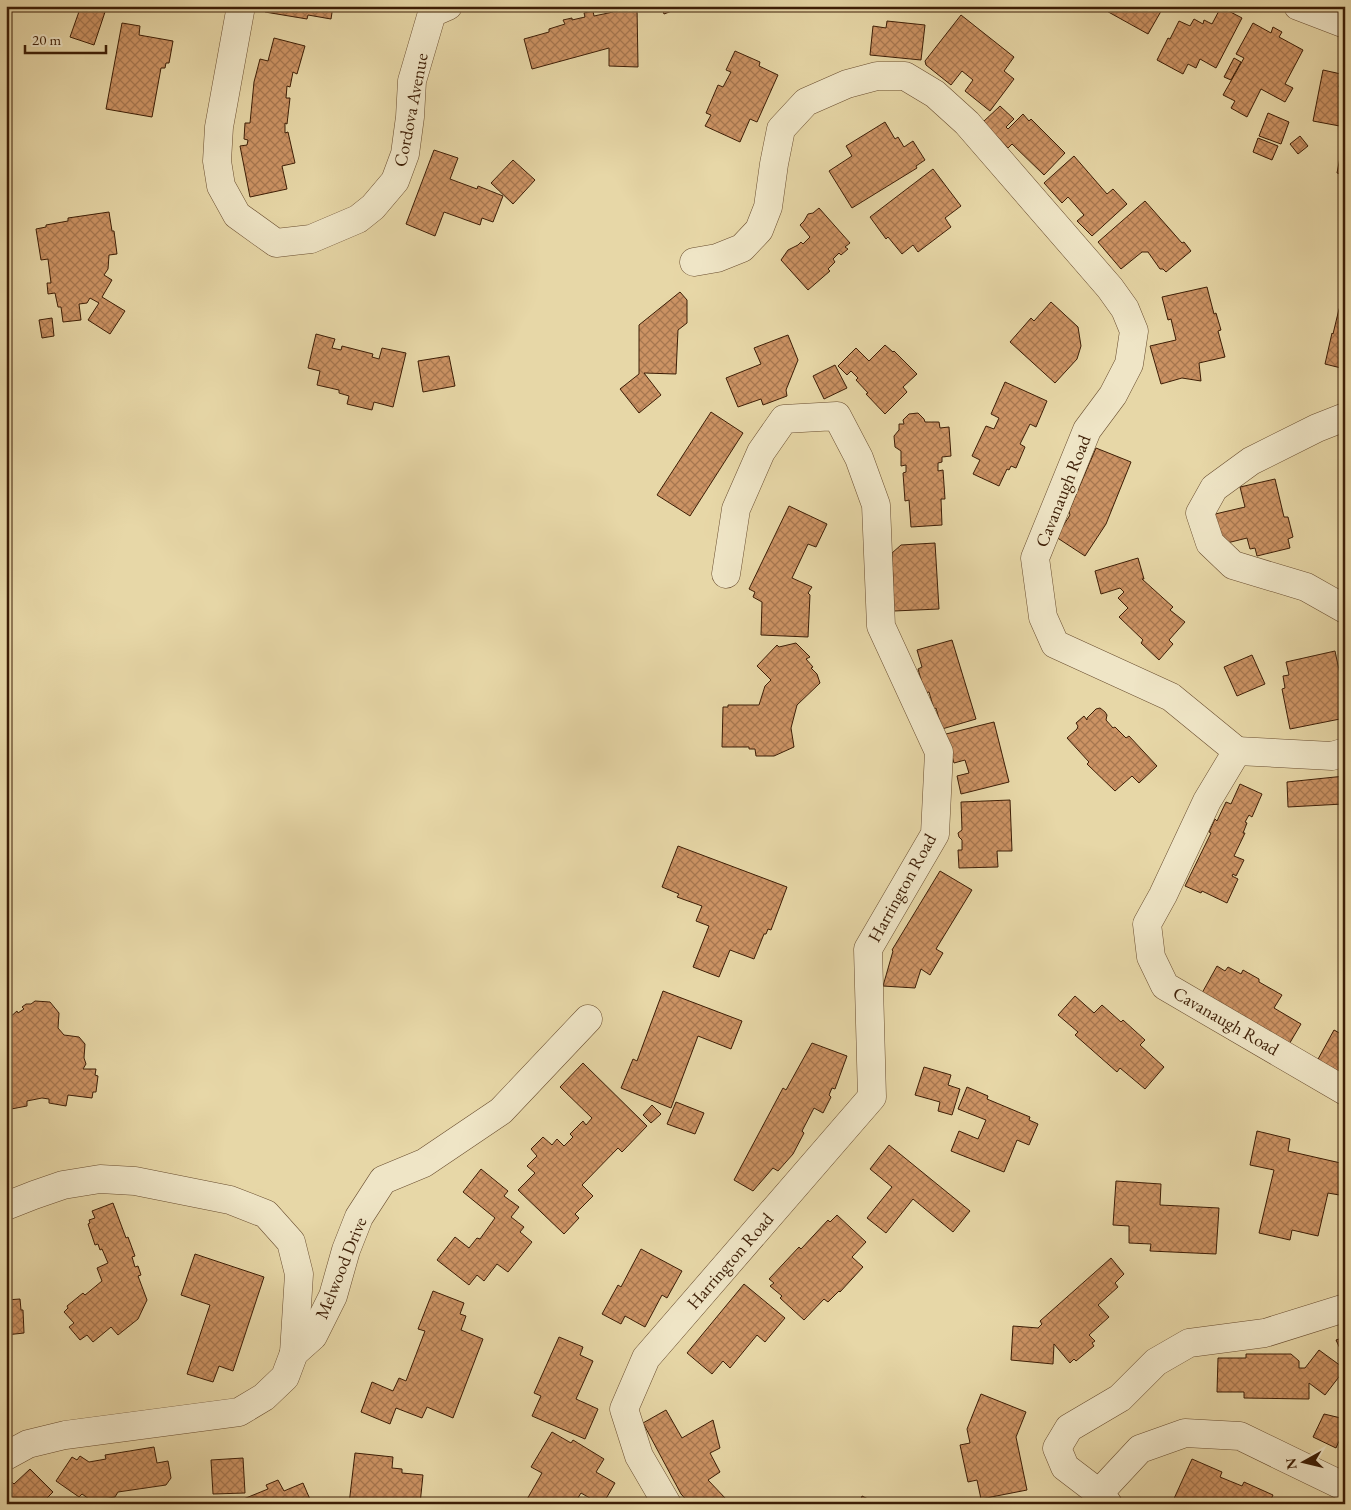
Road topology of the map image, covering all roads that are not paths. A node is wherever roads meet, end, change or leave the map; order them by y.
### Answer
1 (241, 6) edge
2 (448, 6) edge
3 (1298, 6) edge
4 (1345, 24) edge
5 (694, 262) dead end
6 (1345, 418) edge
7 (726, 574) dead end
8 (1345, 609) edge
9 (1237, 752) junction
10 (1345, 752) edge
11 (588, 1019) dead end
12 (1345, 1091) edge
13 (6, 1206) edge
14 (1345, 1308) edge
15 (294, 1354) junction
16 (6, 1456) edge
17 (1345, 1487) edge
18 (1104, 1498) edge
19 (667, 1504) edge

1 - 2 street, Cordova Avenue
3 - 4 street
5 - 9 street, Cavanaugh Road
6 - 8 street
7 - 19 street, Harrington Road
9 - 10 street
9 - 12 street, Cavanaugh Road
11 - 15 street, Melwood Drive
13 - 15 street
14 - 18 street
15 - 16 street, Melwood Drive
17 - 18 street

